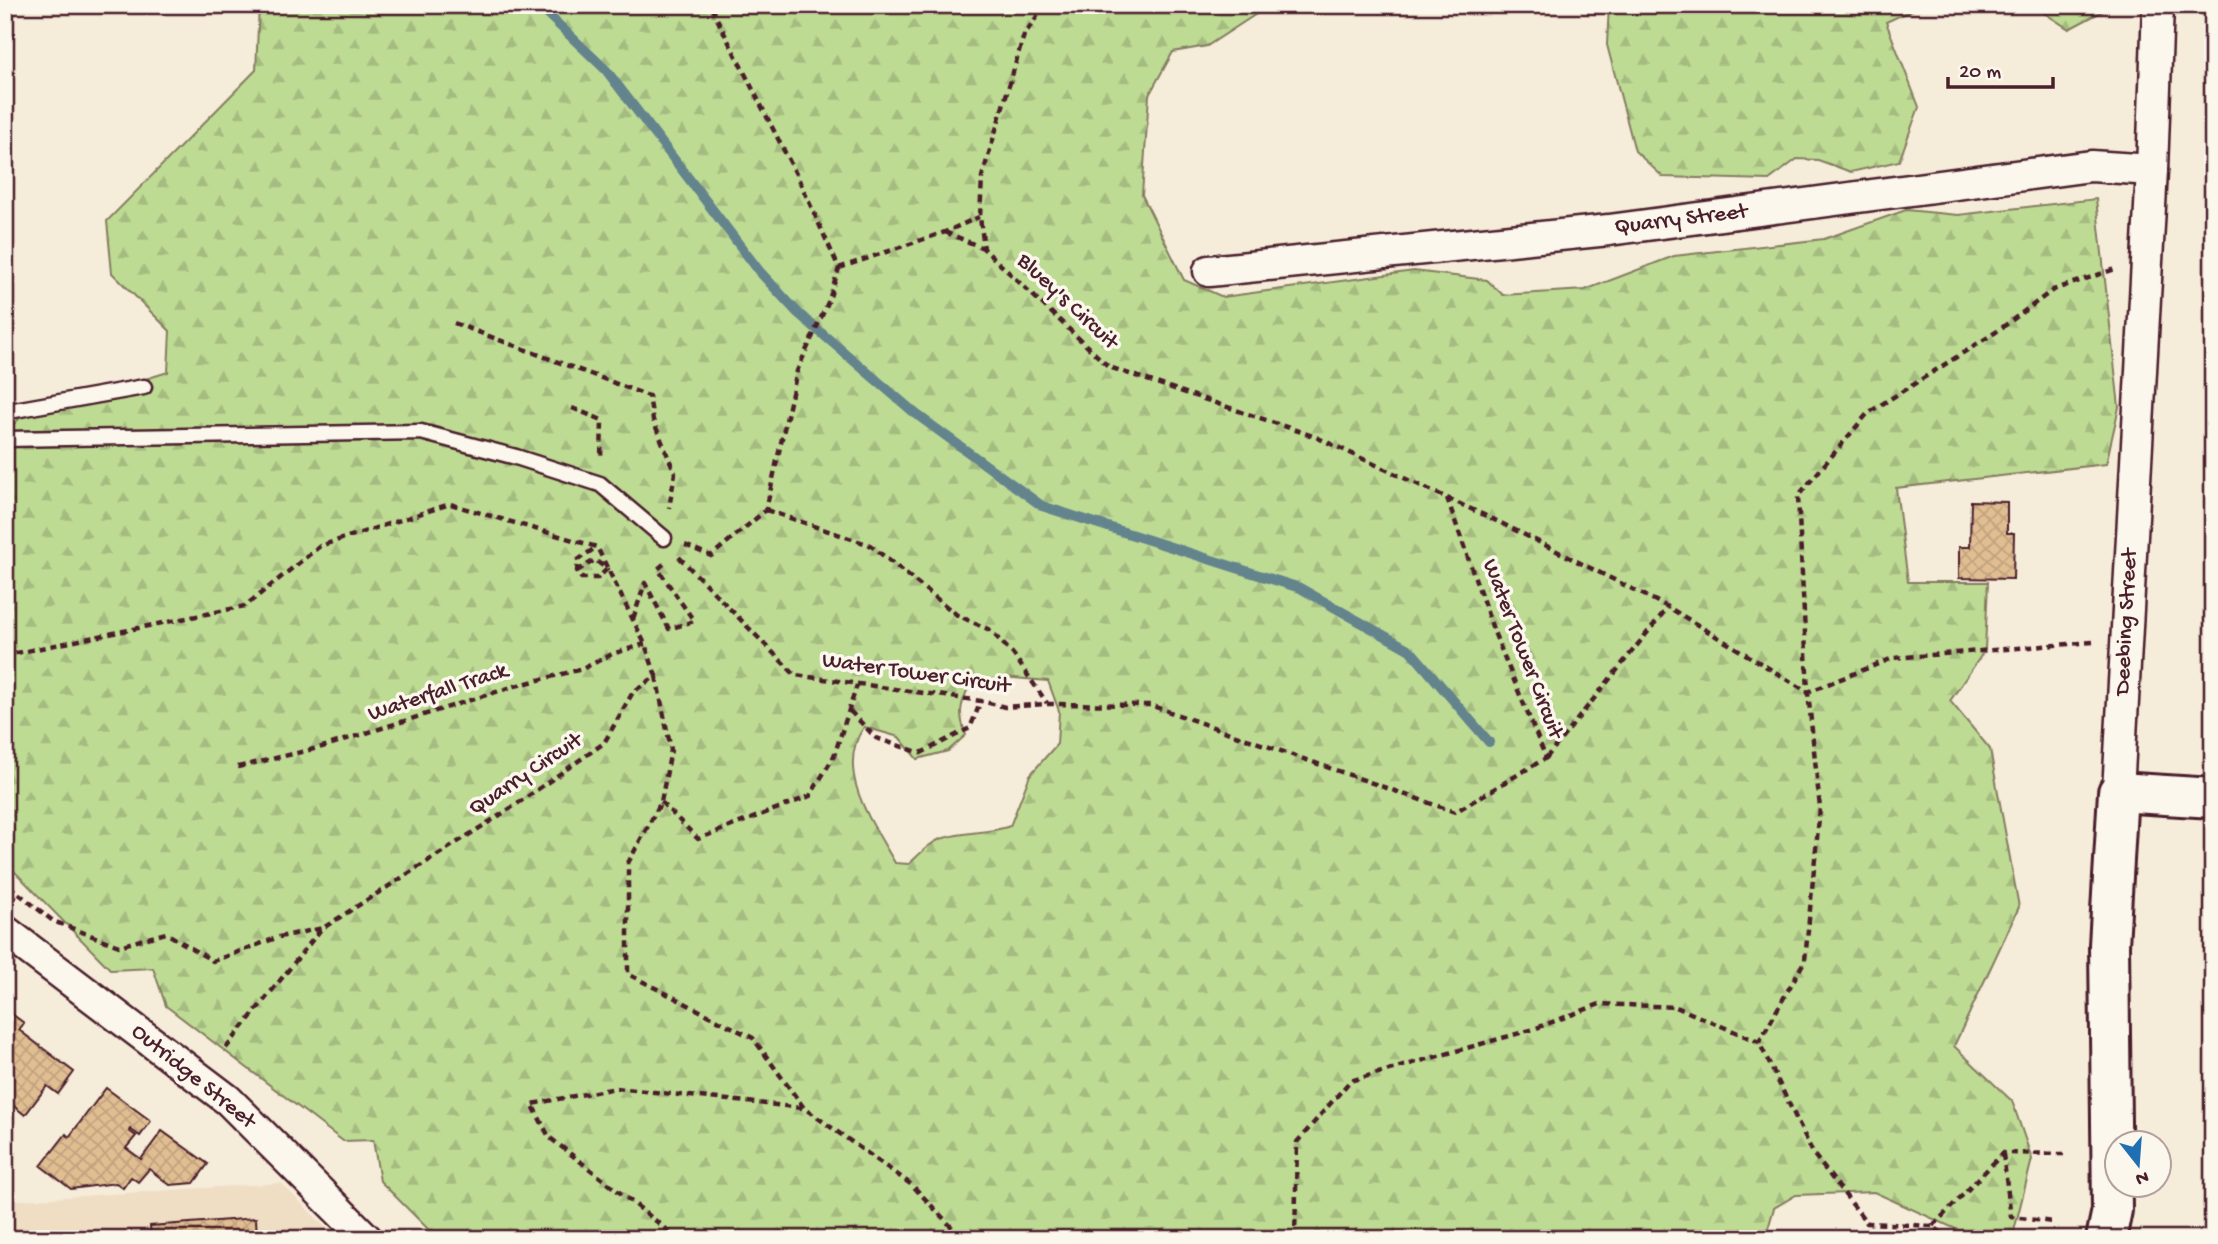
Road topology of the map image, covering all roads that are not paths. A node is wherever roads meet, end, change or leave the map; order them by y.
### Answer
1 (2158, 5) edge
2 (2152, 170) junction
3 (1209, 271) dead end
4 (144, 387) dead end
5 (5, 415) edge
6 (5, 439) edge
7 (664, 538) road end
8 (2118, 792) junction
9 (2213, 798) edge
10 (5, 931) edge
11 (367, 1239) edge
12 (2106, 1239) edge

1 - 2 street, Deebing Street
2 - 3 street, Quarry Street
2 - 8 street, Deebing Street
4 - 5 lane
6 - 7 lane
8 - 9 street
8 - 12 street, Deebing Street
10 - 11 street, Outridge Street

